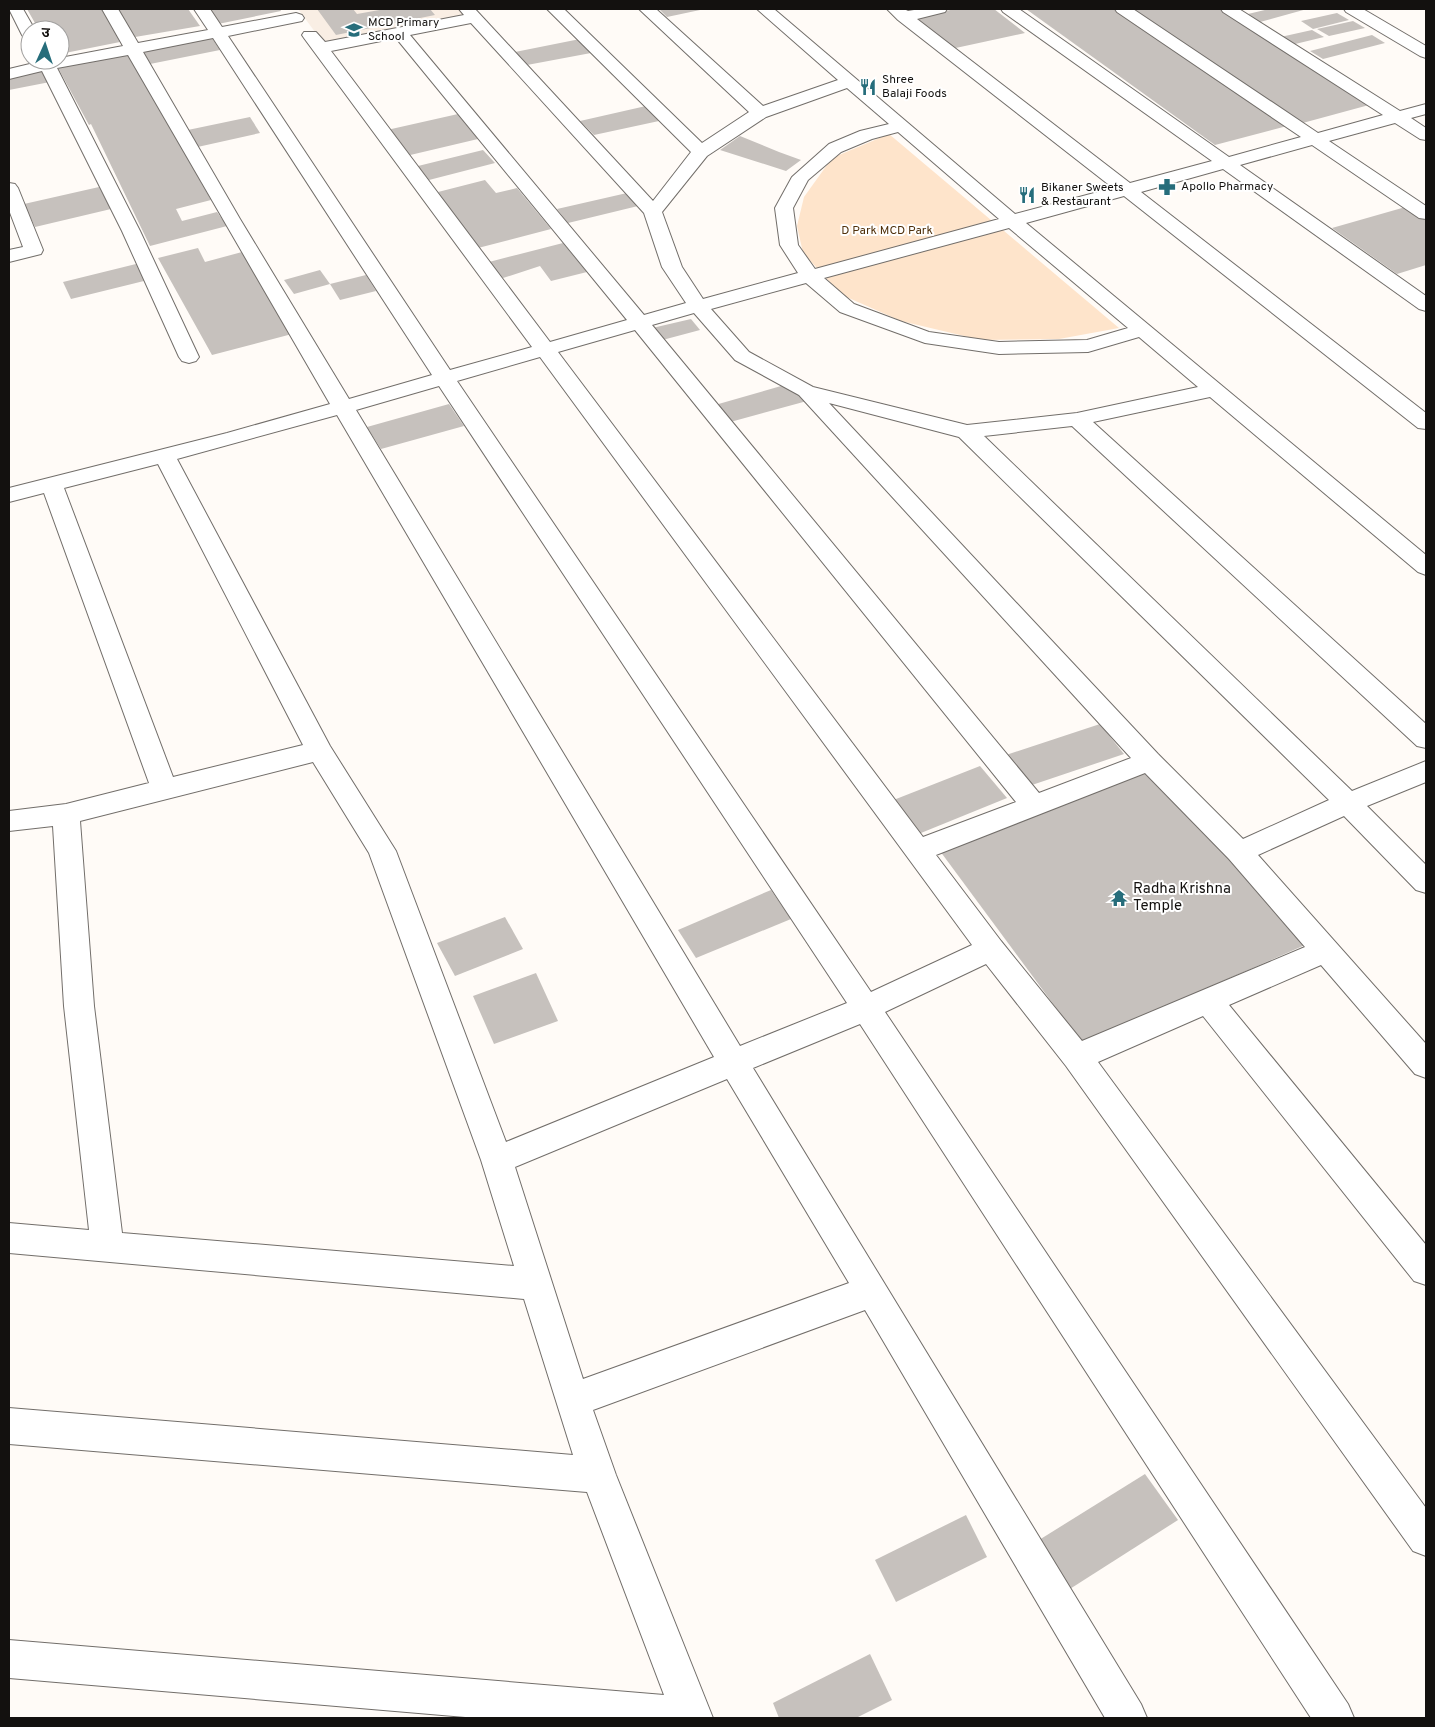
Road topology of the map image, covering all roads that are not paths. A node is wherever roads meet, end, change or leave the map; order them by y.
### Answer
1 (15, 9) edge
2 (110, 9) edge
3 (202, 9) edge
4 (555, 9) edge
5 (647, 9) edge
6 (765, 9) edge
7 (939, 9) edge
8 (1008, 9) edge
9 (1123, 9) edge
10 (1229, 9) edge
11 (1352, 9) edge
12 (292, 13) edge
13 (471, 13) edge
14 (899, 13) edge
15 (21, 20) edge
16 (217, 33) junction
17 (400, 33) junction
18 (134, 48) junction
19 (321, 48) junction
20 (1426, 53) edge
21 (70, 58) edge
22 (21, 70) edge
23 (50, 70) edge
24 (9, 74) edge
25 (848, 82) junction
26 (1426, 109) edge
27 (760, 113) junction
28 (1396, 116) junction
29 (901, 126) junction
30 (1426, 135) edge
31 (1314, 138) junction
32 (701, 152) junction
33 (1226, 163) junction
34 (9, 188) edge
35 (1126, 190) junction
36 (653, 212) junction
37 (1426, 214) edge
38 (1012, 221) junction
39 (9, 256) edge
40 (810, 276) junction
41 (1426, 305) edge
42 (698, 306) junction
43 (639, 322) junction
44 (1142, 330) junction
45 (544, 349) junction
46 (189, 357) dead end
47 (445, 379) junction
48 (1216, 390) junction
49 (806, 391) junction
50 (344, 407) junction
51 (1078, 419) junction
52 (1426, 423) edge
53 (967, 432) junction
54 (164, 456) junction
55 (52, 485) junction
56 (9, 495) edge
57 (1426, 566) edge
58 (1426, 739) edge
59 (319, 751) junction
60 (1149, 761) junction
61 (1426, 771) edge
62 (164, 789) junction
63 (1348, 803) junction
64 (1034, 805) junction
65 (66, 814) junction
66 (9, 821) edge
67 (919, 850) junction
68 (1239, 852) junction
69 (1426, 882) edge
70 (991, 949) junction
71 (1324, 951) junction
72 (1207, 1000) junction
73 (866, 1008) junction
74 (1077, 1057) junction
75 (732, 1062) junction
76 (1426, 1065) edge
77 (497, 1160) junction
78 (9, 1238) edge
79 (106, 1247) junction
80 (1426, 1270) edge
81 (535, 1284) junction
82 (872, 1291) junction
83 (572, 1400) junction
84 (9, 1426) edge
85 (598, 1475) junction
86 (1426, 1538) edge
87 (9, 1659) edge
88 (693, 1718) edge
89 (1127, 1718) edge
90 (1334, 1718) edge

1 - 15 street
2 - 18 street
3 - 16 street
4 - 32 street
5 - 27 street
6 - 25 street
7 - 14 street
8 - 33 street
9 - 31 street
10 - 28 street
11 - 20 street
12 - 16 street
12 - 19 street
13 - 17 street
13 - 36 street
14 - 35 street
16 - 18 street
16 - 47 street
17 - 19 street
17 - 43 street
18 - 21 street
18 - 50 street
19 - 45 street
22 - 24 street
23 - 46 street
25 - 27 street
25 - 29 street
26 - 28 street
27 - 32 street
28 - 30 street
28 - 31 street
29 - 38 street
29 - 40 street
31 - 33 street
31 - 37 street
32 - 36 street
33 - 35 street
33 - 41 street
34 - 39 street
35 - 38 street
35 - 52 street
36 - 42 street
38 - 40 street
38 - 44 street
40 - 42 street
40 - 44 street
42 - 43 street
42 - 49 street
43 - 45 street
43 - 64 street
44 - 48 street
45 - 47 street
45 - 67 street
47 - 50 street
47 - 73 street
48 - 51 street
48 - 57 street
49 - 53 street
49 - 60 street
50 - 54 street
50 - 75 street
51 - 53 street
51 - 58 street
53 - 63 street
54 - 55 street
54 - 59 street
55 - 56 street
55 - 62 street
59 - 62 street
59 - 77 street
60 - 64 street
60 - 68 street
61 - 63 street
62 - 65 street
63 - 68 street
63 - 69 street
64 - 67 street
65 - 66 street
65 - 79 street
67 - 70 street
68 - 71 street
70 - 73 street
70 - 74 street
71 - 72 street
71 - 76 street
72 - 74 street
72 - 80 street
73 - 75 street
73 - 90 street
74 - 86 street
75 - 77 street
75 - 82 street
77 - 81 street
78 - 79 street
79 - 81 street
81 - 83 street
82 - 83 street
82 - 89 street
83 - 85 street
84 - 85 street
85 - 88 street
87 - 88 street

